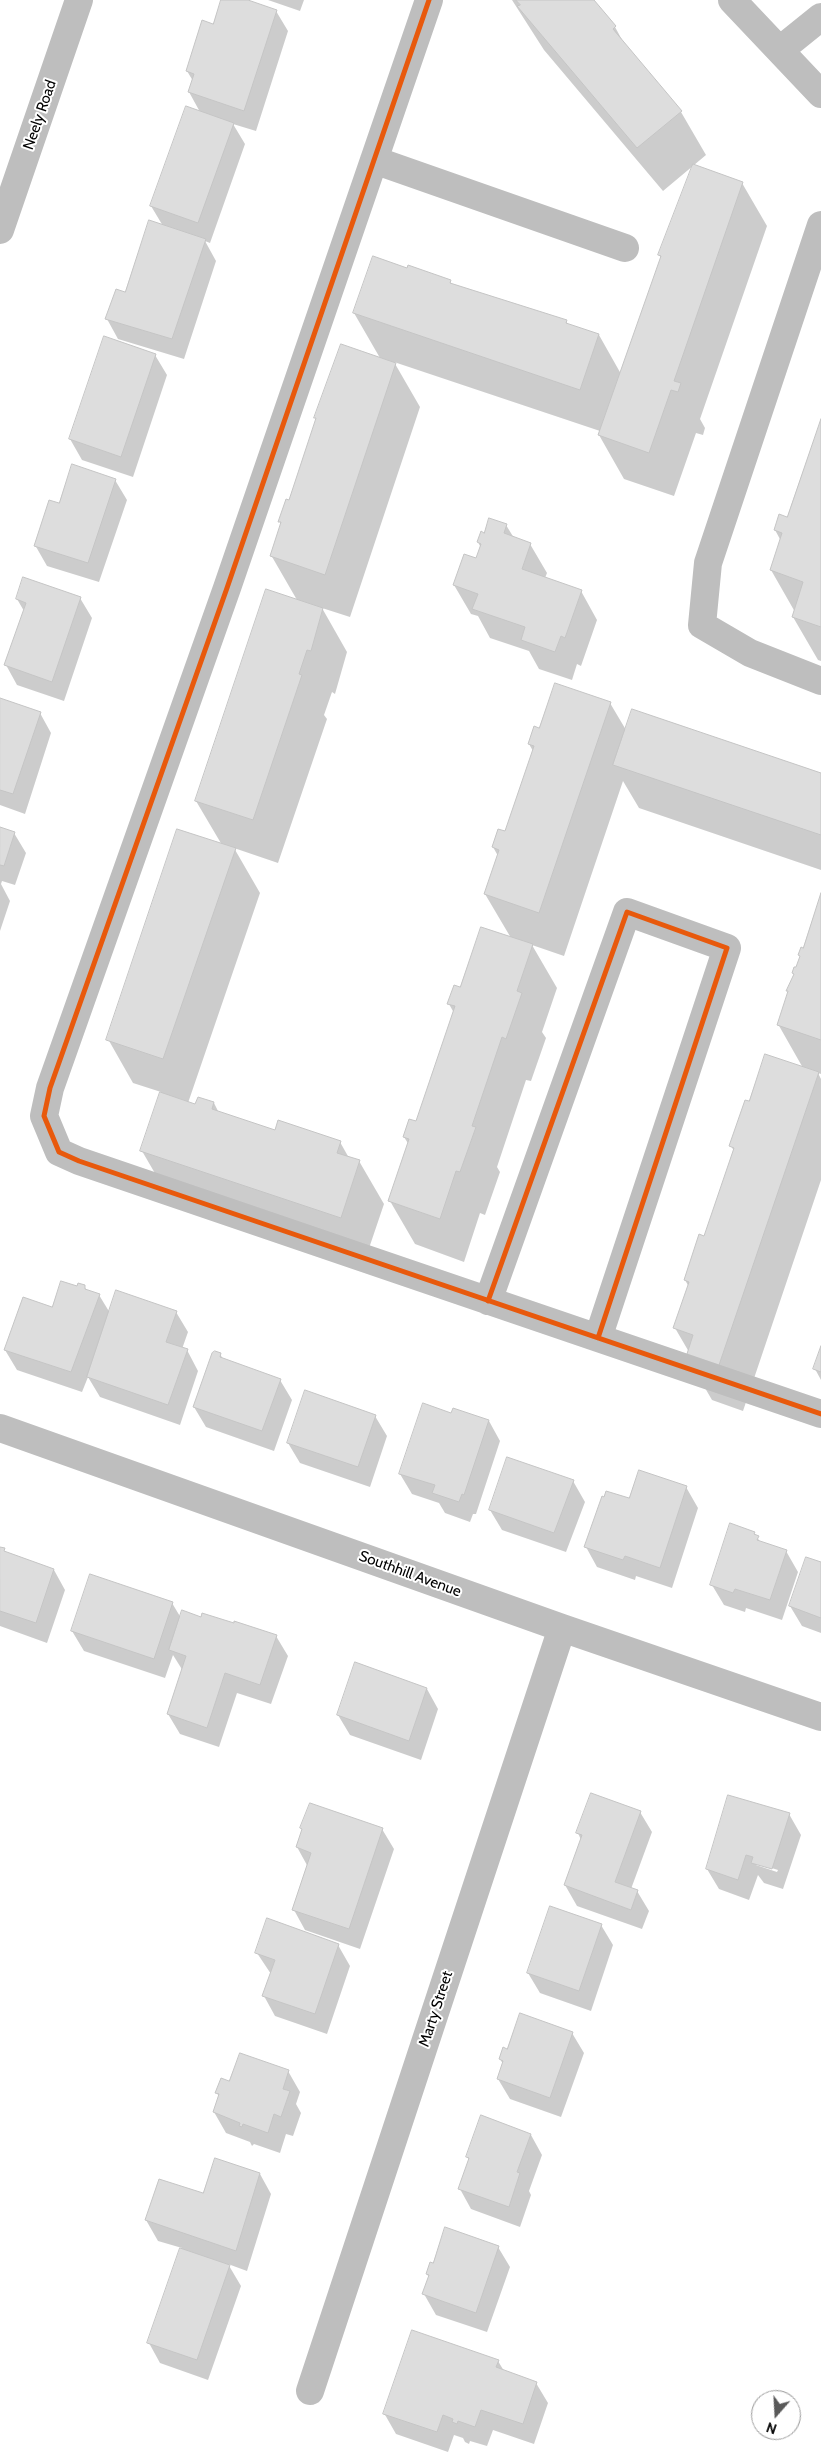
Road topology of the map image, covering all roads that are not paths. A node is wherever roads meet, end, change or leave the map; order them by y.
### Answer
1 (80, 0) edge
2 (429, 0) edge
3 (732, 0) edge
4 (821, 17) edge
5 (780, 50) junction
6 (821, 94) edge
7 (374, 160) junction
8 (821, 225) edge
9 (0, 230) edge
10 (625, 248) dead end
11 (821, 681) edge
12 (488, 1301) junction
13 (598, 1338) junction
14 (821, 1414) edge
15 (0, 1428) edge
16 (562, 1628) junction
17 (821, 1716) edge
18 (310, 2391) dead end

1 - 9 street, Neely Road
2 - 7 street
3 - 5 street
4 - 5 street
5 - 6 street
7 - 10 street
7 - 12 street
8 - 11 street
12 - 13 street
12 - 13 street
13 - 14 street
15 - 16 street, Southhill Avenue
16 - 17 street, Southhill Avenue
16 - 18 street, Marty Street

